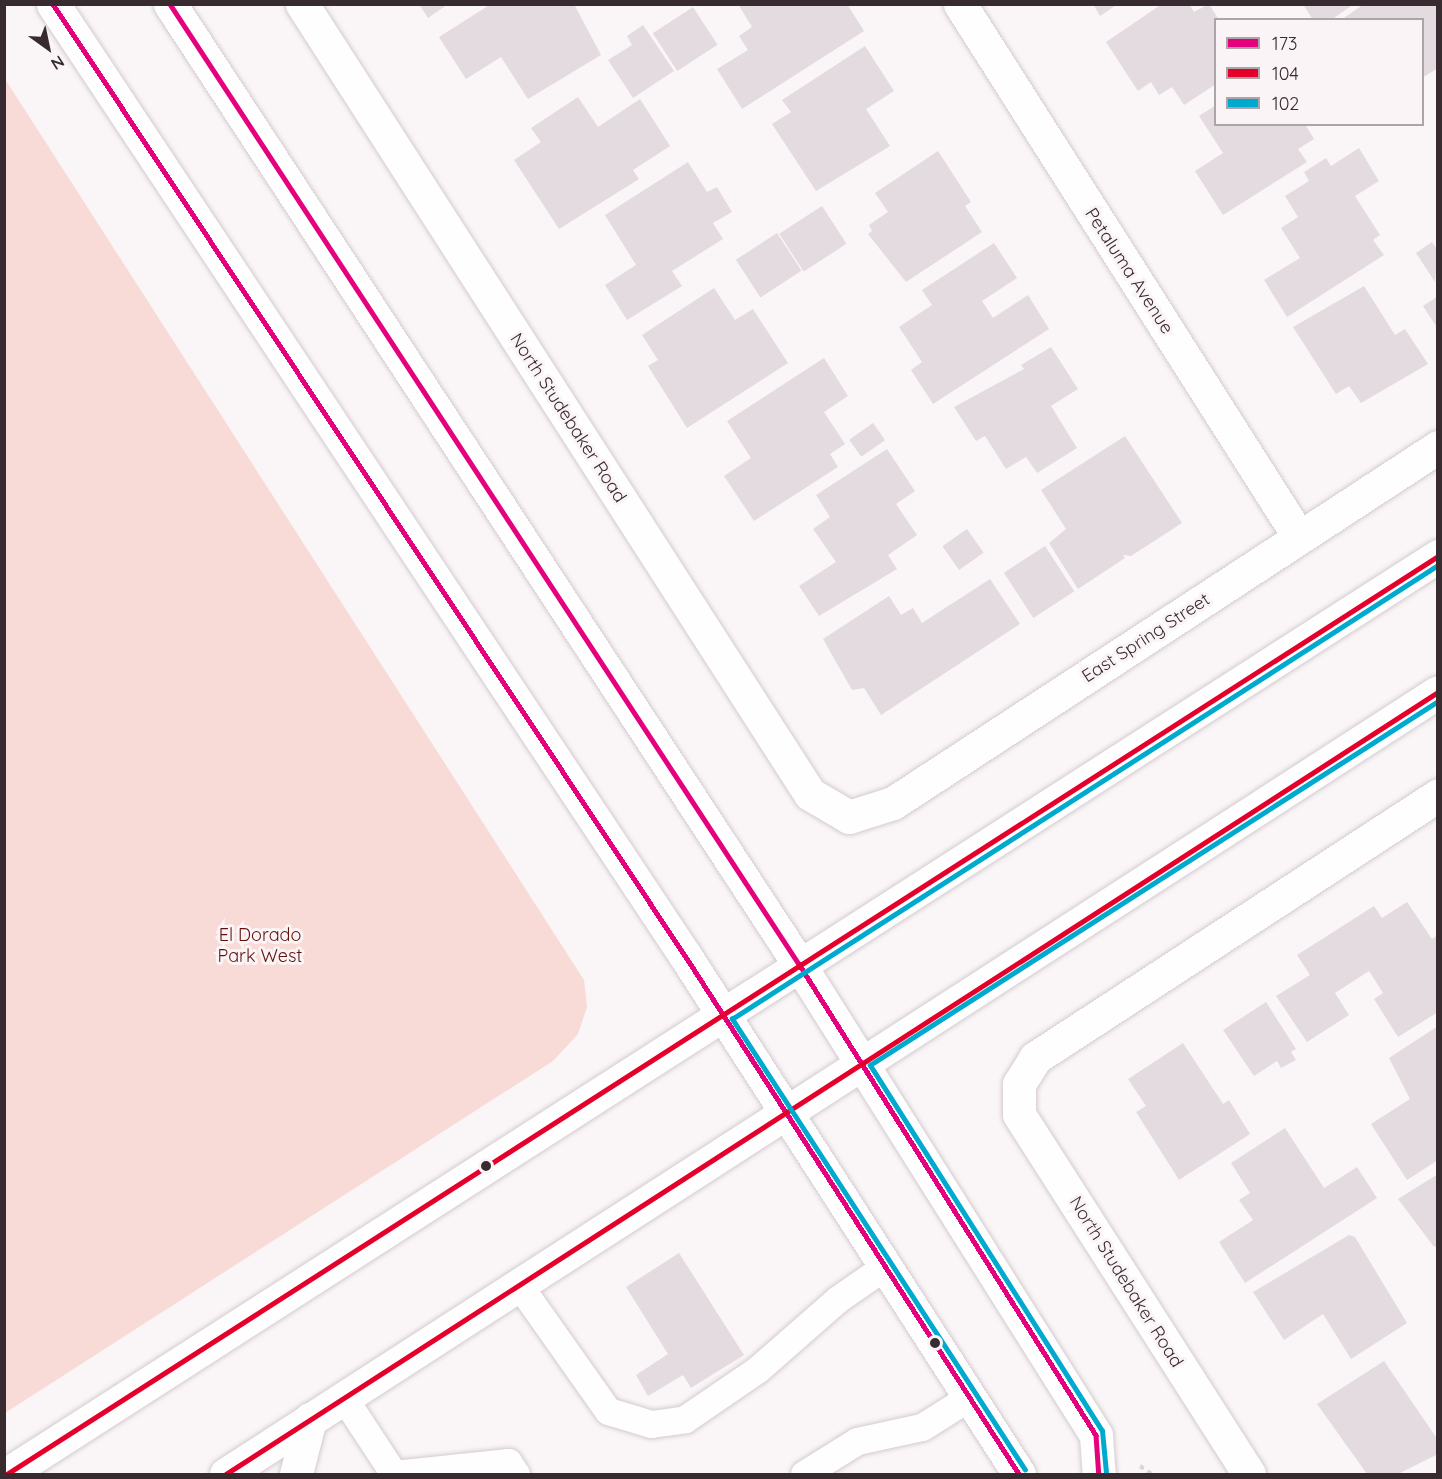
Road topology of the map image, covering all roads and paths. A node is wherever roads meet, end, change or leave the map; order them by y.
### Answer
1 (53, 4) edge
2 (170, 4) edge
3 (302, 4) edge
4 (960, 4) edge
5 (1437, 447) edge
6 (1299, 537) junction
7 (1437, 556) edge
8 (1437, 692) edge
9 (1437, 795) edge
10 (849, 817) joint
11 (799, 964) junction
12 (722, 1017) junction
13 (860, 1063) junction
14 (785, 1112) junction
15 (887, 1265) junction
16 (519, 1285) junction
17 (344, 1398) junction
18 (968, 1398) junction
19 (310, 1419) junction
20 (6, 1474) edge
21 (226, 1474) edge
22 (296, 1474) edge
23 (394, 1474) edge
24 (516, 1474) edge
25 (804, 1474) edge
26 (1018, 1474) edge
27 (1099, 1474) edge
28 (1249, 1474) edge

1 - 12 main road
2 - 11 main road
3 - 10 main road, North Studebaker Road
4 - 6 main road, Petaluma Avenue
5 - 6 main road, East Spring Street
6 - 10 main road, East Spring Street
7 - 11 main road
8 - 13 main road
9 - 28 main road, North Studebaker Road
11 - 12 main road
11 - 13 main road
12 - 14 main road
12 - 20 main road
13 - 14 main road
13 - 27 main road
14 - 15 main road
14 - 16 main road
15 - 16 lane
15 - 18 main road
16 - 17 main road
17 - 19 main road
17 - 23 lane
18 - 25 lane
18 - 26 main road
19 - 21 main road
19 - 22 main road
23 - 24 lane

